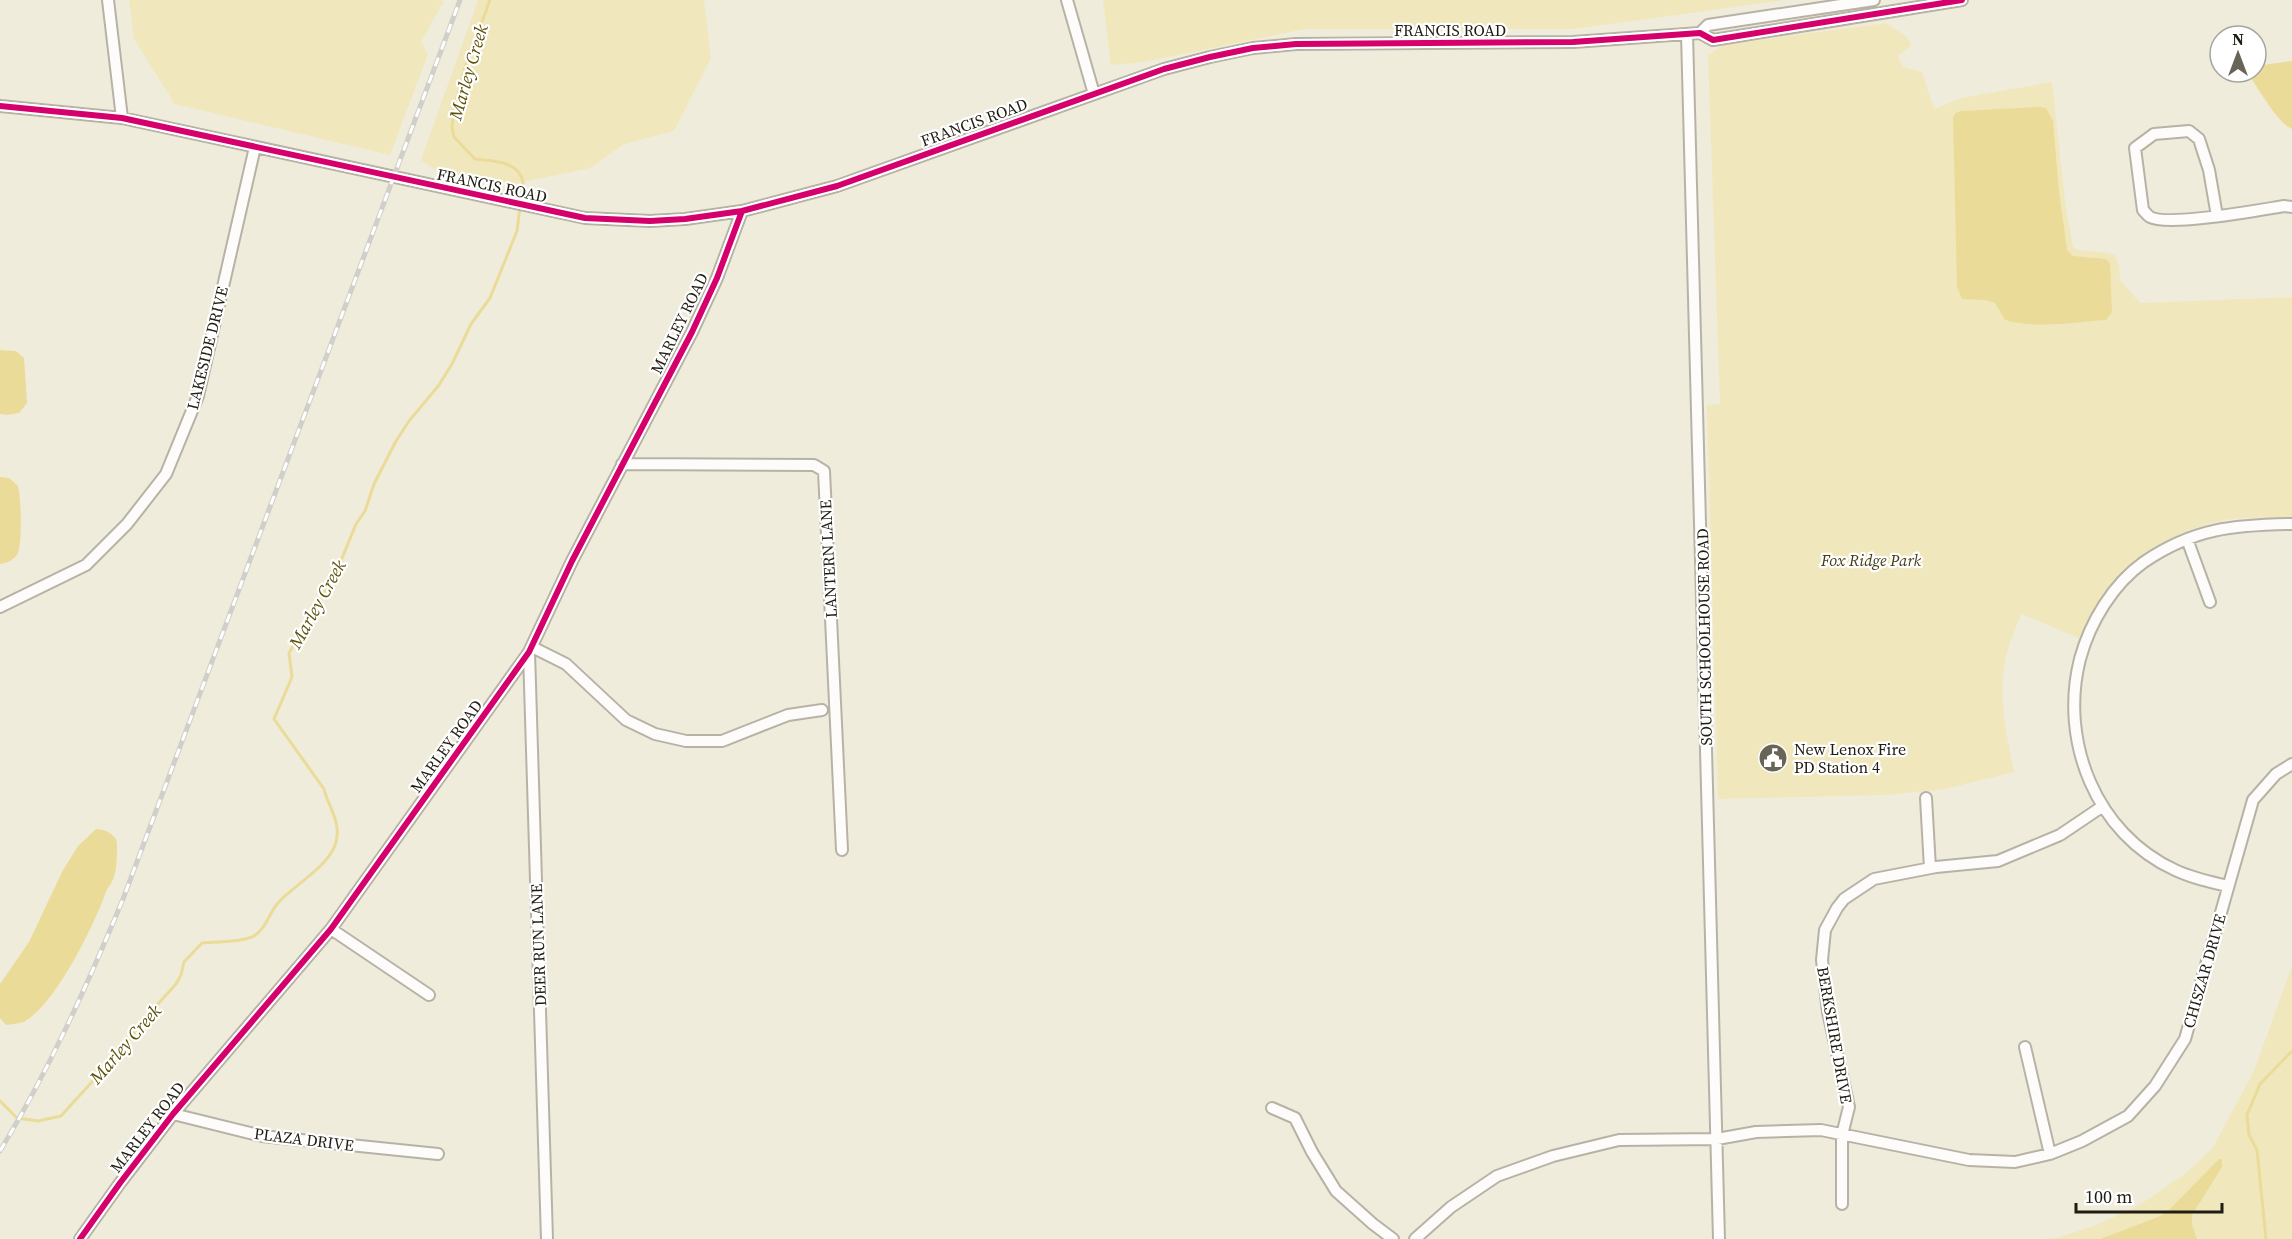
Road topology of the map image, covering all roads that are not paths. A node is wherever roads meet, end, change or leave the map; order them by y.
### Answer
1 (108, 0) edge
2 (1067, 0) edge
3 (1874, 0) edge
4 (1962, 0) edge
5 (1700, 33) junction
6 (1687, 34) junction
7 (1094, 94) junction
8 (0, 106) edge
9 (122, 118) junction
10 (255, 147) junction
11 (2292, 207) edge
12 (742, 211) junction
13 (2217, 216) junction
14 (622, 464) junction
15 (2292, 524) edge
16 (2187, 539) junction
17 (2210, 602) dead end
18 (0, 606) edge
19 (530, 649) junction
20 (822, 710) dead end
21 (2292, 764) edge
22 (1926, 798) dead end
23 (2103, 806) junction
24 (842, 850) dead end
25 (1930, 868) junction
26 (2228, 886) junction
27 (331, 929) junction
28 (429, 995) dead end
29 (2025, 1047) dead end
30 (1272, 1108) dead end
31 (173, 1114) junction
32 (1842, 1135) junction
33 (1717, 1139) junction
34 (438, 1154) dead end
35 (2050, 1154) junction
36 (1842, 1204) dead end
37 (80, 1239) edge
38 (547, 1239) edge
39 (1393, 1239) edge
40 (1415, 1239) edge
41 (1719, 1239) edge

1 - 9 street
2 - 7 street
3 - 5 street, FRANCIS ROAD
4 - 5 street, FRANCIS ROAD
5 - 6 street, FRANCIS ROAD
6 - 7 street, FRANCIS ROAD
6 - 33 street, SOUTH SCHOOLHOUSE ROAD
7 - 12 street, FRANCIS ROAD
8 - 9 street, FRANCIS ROAD
9 - 10 street, FRANCIS ROAD
10 - 12 street, FRANCIS ROAD
10 - 18 street, LAKESIDE DRIVE
11 - 13 street
12 - 14 street, MARLEY ROAD
13 - 13 street
14 - 19 street, MARLEY ROAD
14 - 24 street, LANTERN LANE
15 - 16 street
16 - 17 street
16 - 23 street
19 - 20 street
19 - 27 street, MARLEY ROAD
19 - 38 street, DEER RUN LANE
21 - 26 street, CHISZAR DRIVE
22 - 25 street
23 - 25 street, BERKSHIRE DRIVE
23 - 26 street
25 - 32 street, BERKSHIRE DRIVE
26 - 35 street, CHISZAR DRIVE
27 - 28 street
27 - 31 street, MARLEY ROAD
29 - 35 street
30 - 39 street
31 - 34 street, PLAZA DRIVE
31 - 37 street, MARLEY ROAD
32 - 33 street, CHISZAR DRIVE
32 - 35 street, CHISZAR DRIVE
32 - 36 street, BERKSHIRE DRIVE
33 - 40 street, CHISZAR DRIVE
33 - 41 street, SOUTH SCHOOLHOUSE ROAD

